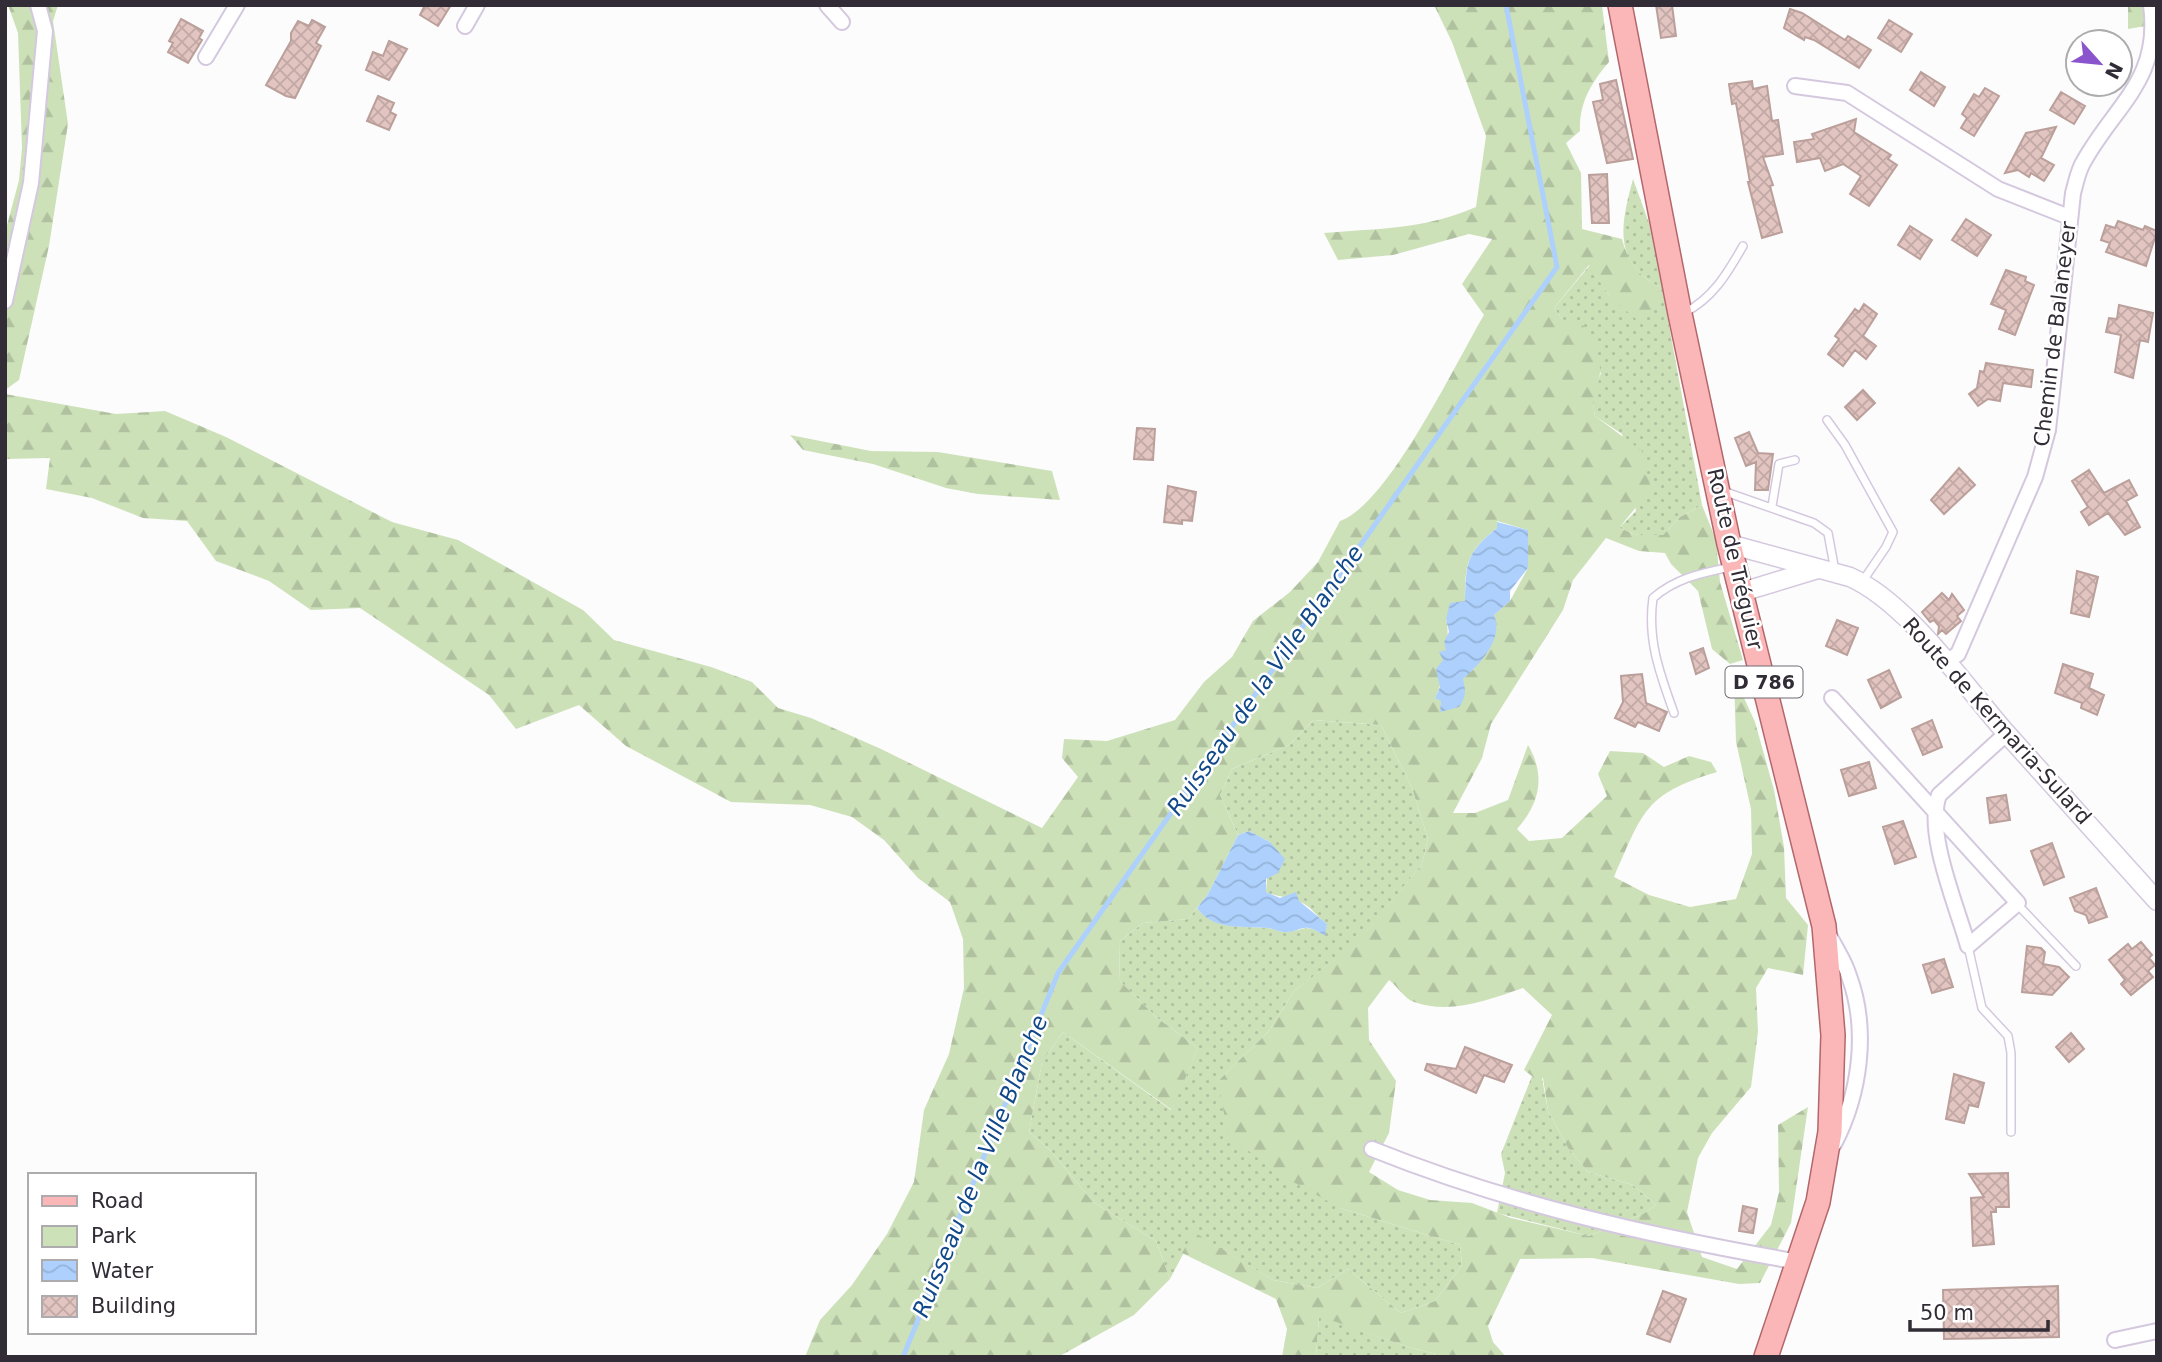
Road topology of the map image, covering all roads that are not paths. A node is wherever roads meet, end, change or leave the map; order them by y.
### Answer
1 (38, 5) edge
2 (237, 5) edge
3 (477, 5) edge
4 (827, 5) edge
5 (1620, 5) edge
6 (2151, 5) edge
7 (842, 22) dead end
8 (465, 26) dead end
9 (206, 57) dead end
10 (1795, 86) dead end
11 (2069, 217) junction
12 (1744, 246) dead end
13 (5, 301) edge
14 (1680, 314) junction
15 (1828, 420) dead end
16 (1795, 460) dead end
17 (1718, 490) junction
18 (1772, 506) junction
19 (1730, 544) junction
20 (1735, 567) junction
21 (1827, 571) junction
22 (1862, 582) junction
23 (1742, 592) junction
24 (1946, 662) junction
25 (1832, 698) dead end
26 (1674, 713) dead end
27 (2007, 733) junction
28 (1934, 809) junction
29 (2157, 901) edge
30 (2017, 904) junction
31 (1968, 946) junction
32 (2076, 966) dead end
33 (2011, 1132) dead end
34 (1371, 1149) dead end
35 (1799, 1262) junction
36 (2157, 1331) edge
37 (2115, 1340) dead end
38 (1766, 1357) edge

1 - 13 street
2 - 9 street
3 - 8 street
4 - 7 street
5 - 14 main road, Route de Tréguier / D 786
6 - 11 street, Chemin de Balaneyer
10 - 11 street
11 - 24 street, Chemin de Balaneyer
12 - 14 lane
14 - 17 main road, Route de Tréguier / D 786
15 - 22 lane
16 - 18 lane
17 - 18 lane
17 - 19 main road, Route de Tréguier / D 786
18 - 21 lane
19 - 20 main road, Route de Tréguier / D 786
19 - 21 street, Route de Kermaria-Sulard
20 - 23 main road, Route de Tréguier / D 786
20 - 26 lane
21 - 22 street, Route de Kermaria-Sulard
21 - 23 street
22 - 24 street, Route de Kermaria-Sulard
23 - 35 main road, Route de Tréguier / D 786
24 - 27 street, Route de Kermaria-Sulard
25 - 28 street
27 - 28 street
27 - 29 street, Route de Kermaria-Sulard
28 - 30 street
28 - 31 street
30 - 31 street
30 - 32 lane
31 - 33 lane
34 - 35 street
35 - 38 main road, Route de Tréguier / D 786
36 - 37 street

